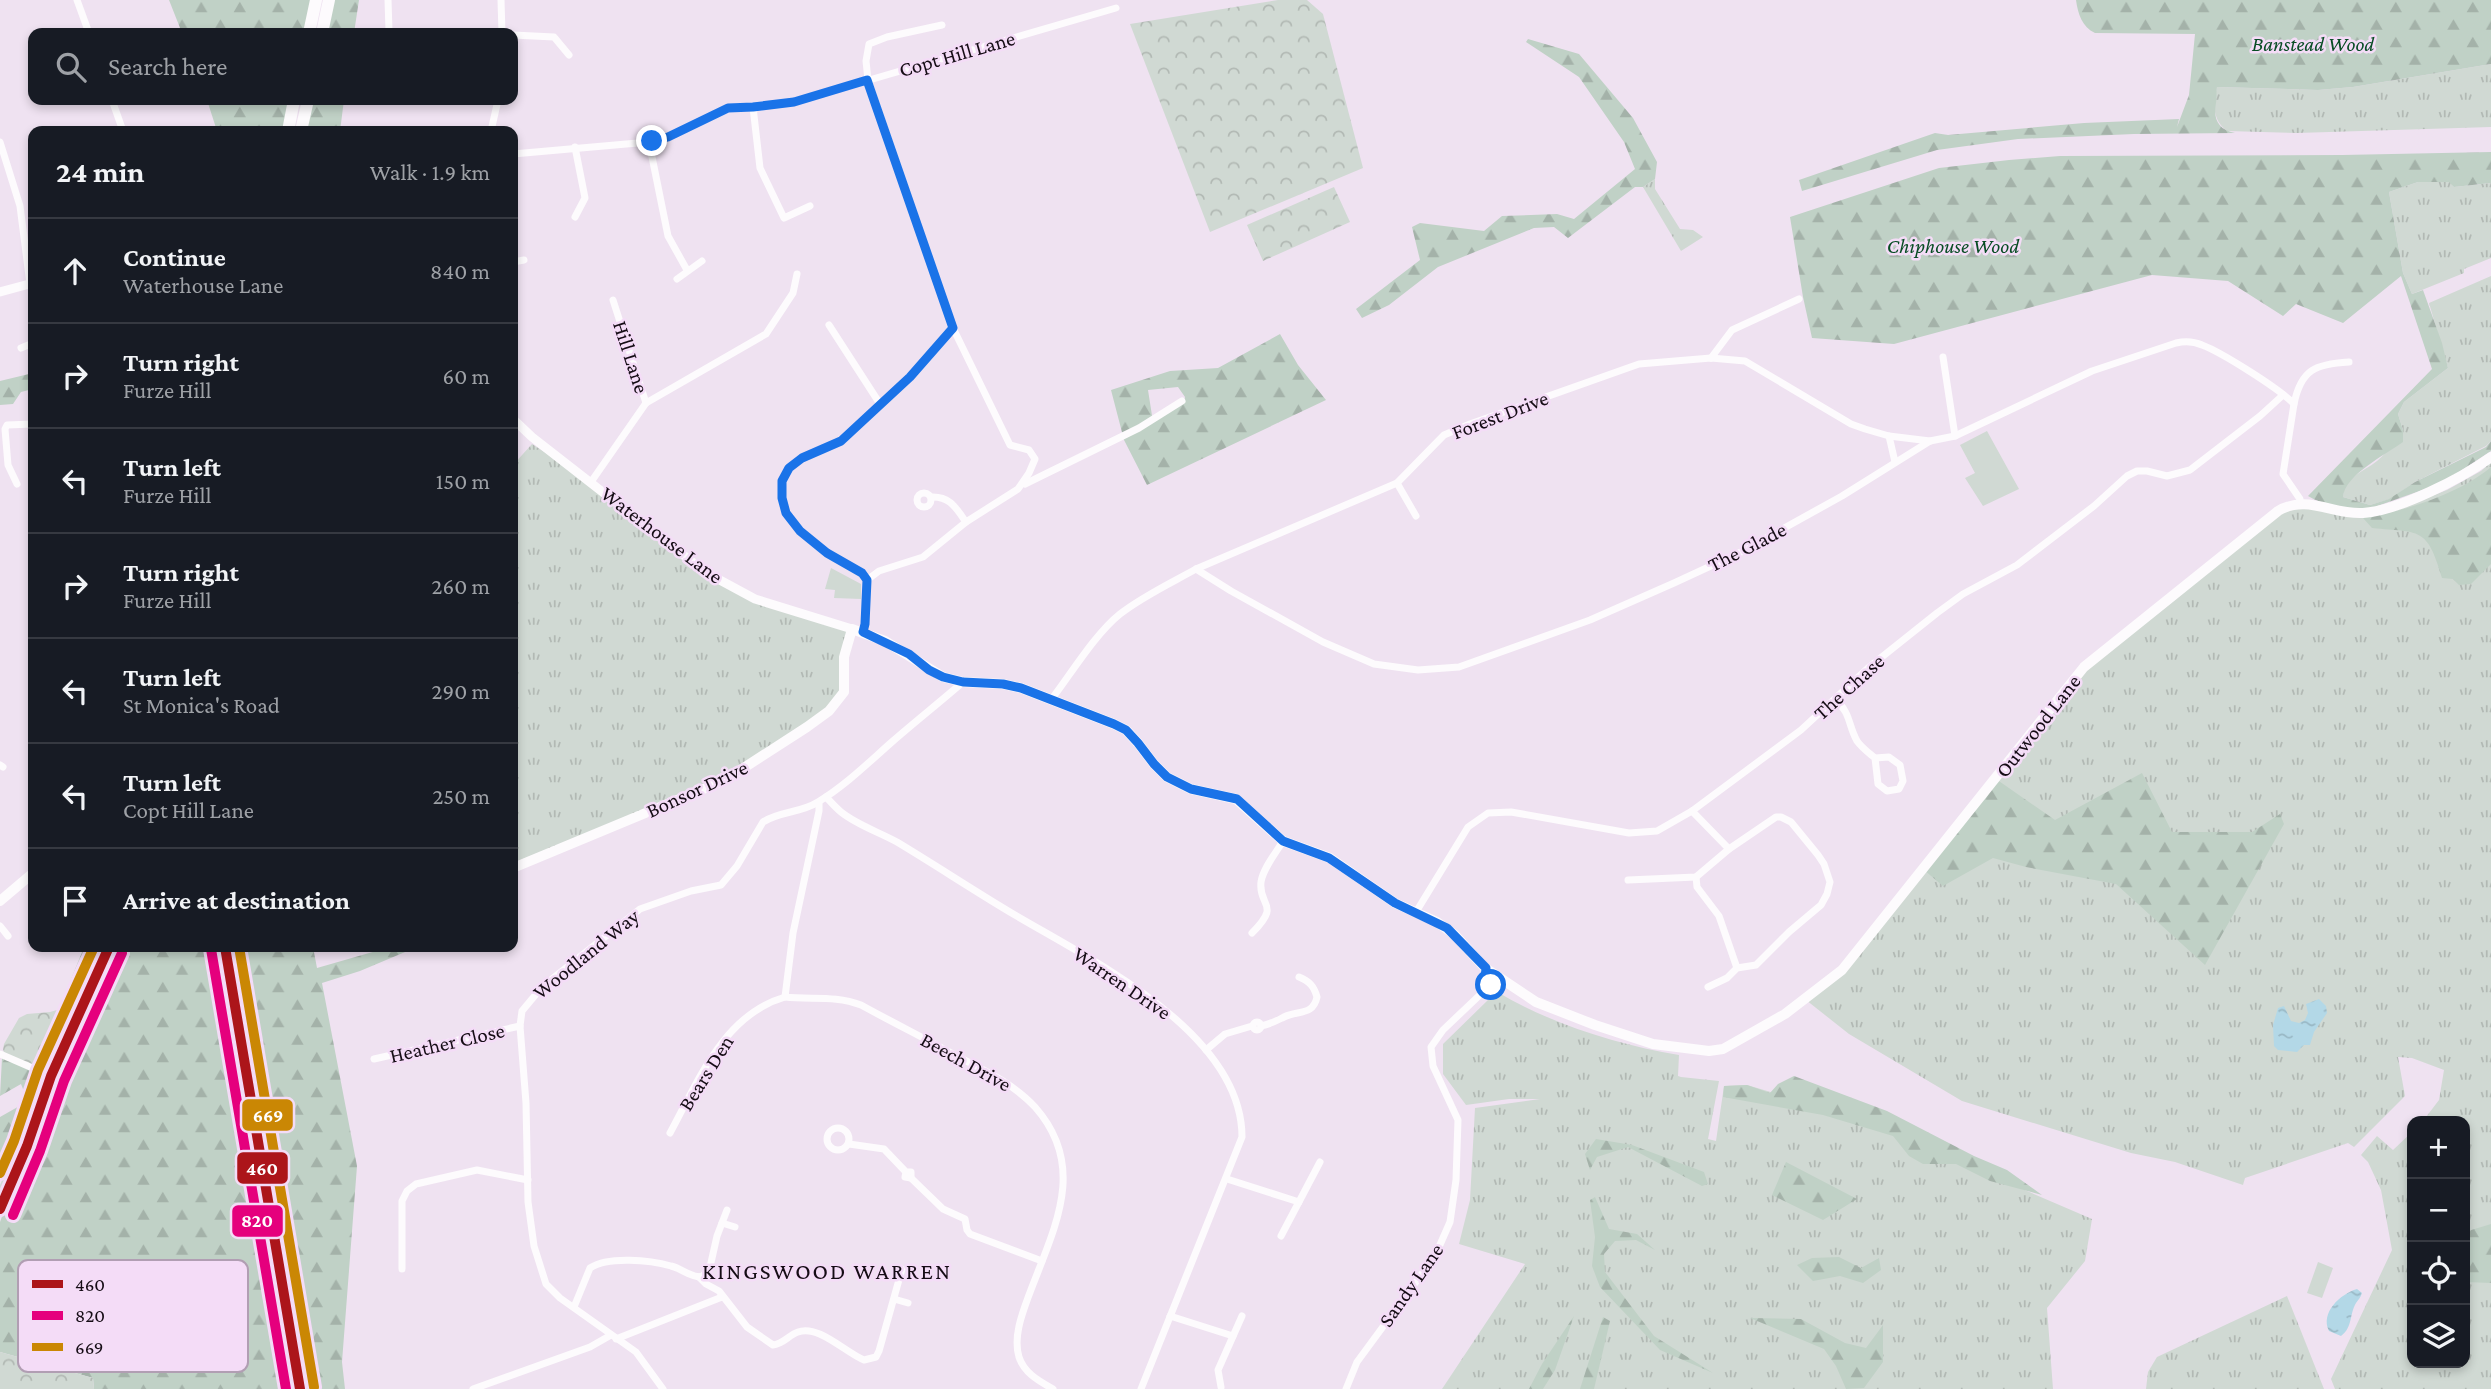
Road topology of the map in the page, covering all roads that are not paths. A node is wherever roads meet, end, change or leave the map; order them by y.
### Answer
1 (77, 0) edge
2 (316, 0) edge
3 (329, 0) edge
4 (388, 0) edge
5 (500, 0) edge
6 (1116, 8) dead end
7 (942, 26) dead end
8 (87, 28) edge
9 (310, 28) edge
10 (323, 28) edge
11 (388, 28) edge
12 (502, 28) edge
13 (518, 35) edge
14 (569, 55) dead end
15 (867, 80) junction
16 (114, 105) edge
17 (294, 105) edge
18 (307, 105) edge
19 (497, 105) edge
20 (753, 107) junction
21 (121, 126) edge
22 (289, 126) edge
23 (303, 126) edge
24 (492, 126) edge
25 (0, 142) edge
26 (649, 142) junction
27 (575, 147) junction
28 (518, 153) edge
29 (810, 206) dead end
30 (575, 217) dead end
31 (28, 258) edge
32 (524, 260) dead end
33 (518, 261) edge
34 (702, 261) dead end
35 (687, 270) junction
36 (797, 274) dead end
37 (677, 279) dead end
38 (28, 285) edge
39 (0, 292) edge
40 (1799, 299) dead end
41 (613, 300) dead end
42 (829, 325) dead end
43 (953, 328) junction
44 (28, 345) edge
45 (21, 348) dead end
46 (1943, 357) dead end
47 (1711, 358) junction
48 (2349, 362) dead end
49 (2283, 395) junction
50 (1182, 401) dead end
51 (646, 403) junction
52 (880, 404) junction
53 (2294, 404) junction
54 (28, 424) edge
55 (518, 424) edge
56 (1889, 436) junction
57 (1955, 436) junction
58 (1930, 441) junction
59 (3, 450) edge
60 (2491, 457) edge
61 (1895, 463) junction
62 (591, 482) junction
63 (1397, 483) junction
64 (17, 484) dead end
65 (1023, 485) junction
66 (931, 497) dead end
67 (2300, 504) junction
68 (1416, 516) dead end
69 (966, 522) junction
70 (1196, 569) junction
71 (867, 580) junction
72 (852, 629) junction
73 (863, 632) junction
74 (963, 682) junction
75 (1835, 699) junction
76 (1051, 700) junction
77 (1875, 758) junction
78 (822, 799) junction
79 (1692, 811) junction
80 (1283, 841) junction
81 (1728, 849) junction
82 (518, 866) edge
83 (28, 877) edge
84 (1696, 877) junction
85 (1628, 880) dead end
86 (1, 899) edge
87 (1416, 912) junction
88 (0, 926) edge
89 (1252, 933) dead end
90 (8, 936) dead end
91 (107, 952) edge
92 (226, 952) edge
93 (238, 952) edge
94 (1486, 968) junction
95 (1737, 968) junction
96 (1299, 977) dead end
97 (1503, 982) junction
98 (1708, 986) dead end
99 (1484, 991) junction
100 (785, 997) junction
101 (520, 1026) junction
102 (1630, 1037) joint
103 (1206, 1051) junction
104 (0, 1054) edge
105 (374, 1059) dead end
106 (51, 1076) junction
107 (670, 1133) dead end
108 (849, 1144) dead end
109 (1320, 1162) dead end
110 (1227, 1179) junction
111 (528, 1180) junction
112 (1299, 1202) junction
113 (0, 1209) edge
114 (727, 1210) dead end
115 (722, 1223) junction
116 (735, 1227) dead end
117 (1281, 1236) dead end
118 (1042, 1261) junction
119 (402, 1269) dead end
120 (902, 1269) dead end
121 (699, 1277) junction
122 (723, 1297) junction
123 (894, 1299) junction
124 (908, 1303) dead end
125 (573, 1307) junction
126 (1170, 1316) junction
127 (1242, 1316) dead end
128 (1233, 1335) junction
129 (614, 1337) junction
130 (1221, 1387) dead end
131 (300, 1389) edge
132 (311, 1389) edge
133 (474, 1389) edge
134 (663, 1389) edge
135 (1053, 1389) edge
136 (1141, 1389) edge
137 (1346, 1389) edge

1 - 8 street
2 - 9 highway
3 - 10 highway
4 - 11 street
5 - 12 street
6 - 15 street, Copt Hill Lane
7 - 15 street
13 - 14 street
15 - 20 street, Copt Hill Lane
15 - 43 street
16 - 21 street
17 - 22 highway
18 - 23 highway
19 - 24 street
20 - 26 street, Copt Hill Lane
20 - 29 street
25 - 31 street
26 - 27 street, Copt Hill Lane
26 - 35 street
27 - 28 street, Copt Hill Lane
27 - 30 street
32 - 33 street
34 - 35 street
35 - 37 street
36 - 51 street
38 - 39 street
40 - 47 street
41 - 51 street, Hill Lane
42 - 52 street
43 - 52 street
43 - 65 street
44 - 45 street
46 - 57 street
47 - 56 street, Forest Drive
47 - 63 street, Forest Drive
48 - 53 street
49 - 53 street, The Glade
49 - 57 street, The Glade
49 - 75 street, The Chase
50 - 65 street
51 - 62 street, Hill Lane
52 - 71 street
53 - 67 street
54 - 59 street
55 - 62 street, Waterhouse Lane
56 - 58 street, Forest Drive
56 - 61 street
57 - 58 street, The Glade
58 - 61 street, The Glade
59 - 64 street
60 - 67 main road
61 - 70 street, The Glade
62 - 72 street, Waterhouse Lane
63 - 68 street
63 - 70 street, Forest Drive
65 - 69 street
66 - 69 street
67 - 102 main road, Outwood Lane
69 - 71 street
70 - 76 street, Forest Drive
71 - 73 street
72 - 73 main road, Waterhouse Lane
72 - 82 main road, Bonsor Drive
73 - 74 main road, Waterhouse Lane
74 - 76 main road, Waterhouse Lane
74 - 78 street, Woodland Way
75 - 77 street
75 - 79 street, The Chase
76 - 80 main road, Waterhouse Lane
77 - 77 street
78 - 100 street
78 - 101 street, Woodland Way
78 - 103 street, Warren Drive
79 - 81 street
79 - 87 street, The Chase
80 - 87 main road, Waterhouse Lane
80 - 89 street
81 - 84 street
81 - 95 street
83 - 86 main road
84 - 85 street
84 - 95 street
87 - 94 main road, Waterhouse Lane
88 - 90 street
91 - 106 main road
92 - 131 highway
93 - 132 highway
94 - 97 main road, Waterhouse Lane
94 - 99 street
95 - 98 street
96 - 103 street
97 - 99 street, Sandy Lane
97 - 102 main road, Waterhouse Lane
99 - 137 street, Sandy Lane
100 - 107 street, Bears Den
100 - 118 street, Beech Drive
101 - 105 street, Heather Close
101 - 111 street, Woodland Way
103 - 110 street, Warren Drive
104 - 106 street
106 - 113 main road
108 - 118 street
109 - 112 street
110 - 112 street
110 - 126 street, Warren Drive
111 - 119 street
111 - 125 street, Woodland Way
112 - 117 street
114 - 115 street
115 - 116 street
115 - 121 street
118 - 135 street, Beech Drive
120 - 123 street
121 - 122 street
121 - 125 street
122 - 123 street
122 - 129 street
123 - 124 street
125 - 129 street, Woodland Way
126 - 128 street
126 - 136 street, Warren Drive
127 - 128 street
128 - 130 street
129 - 133 street
129 - 134 street, Woodland Way

